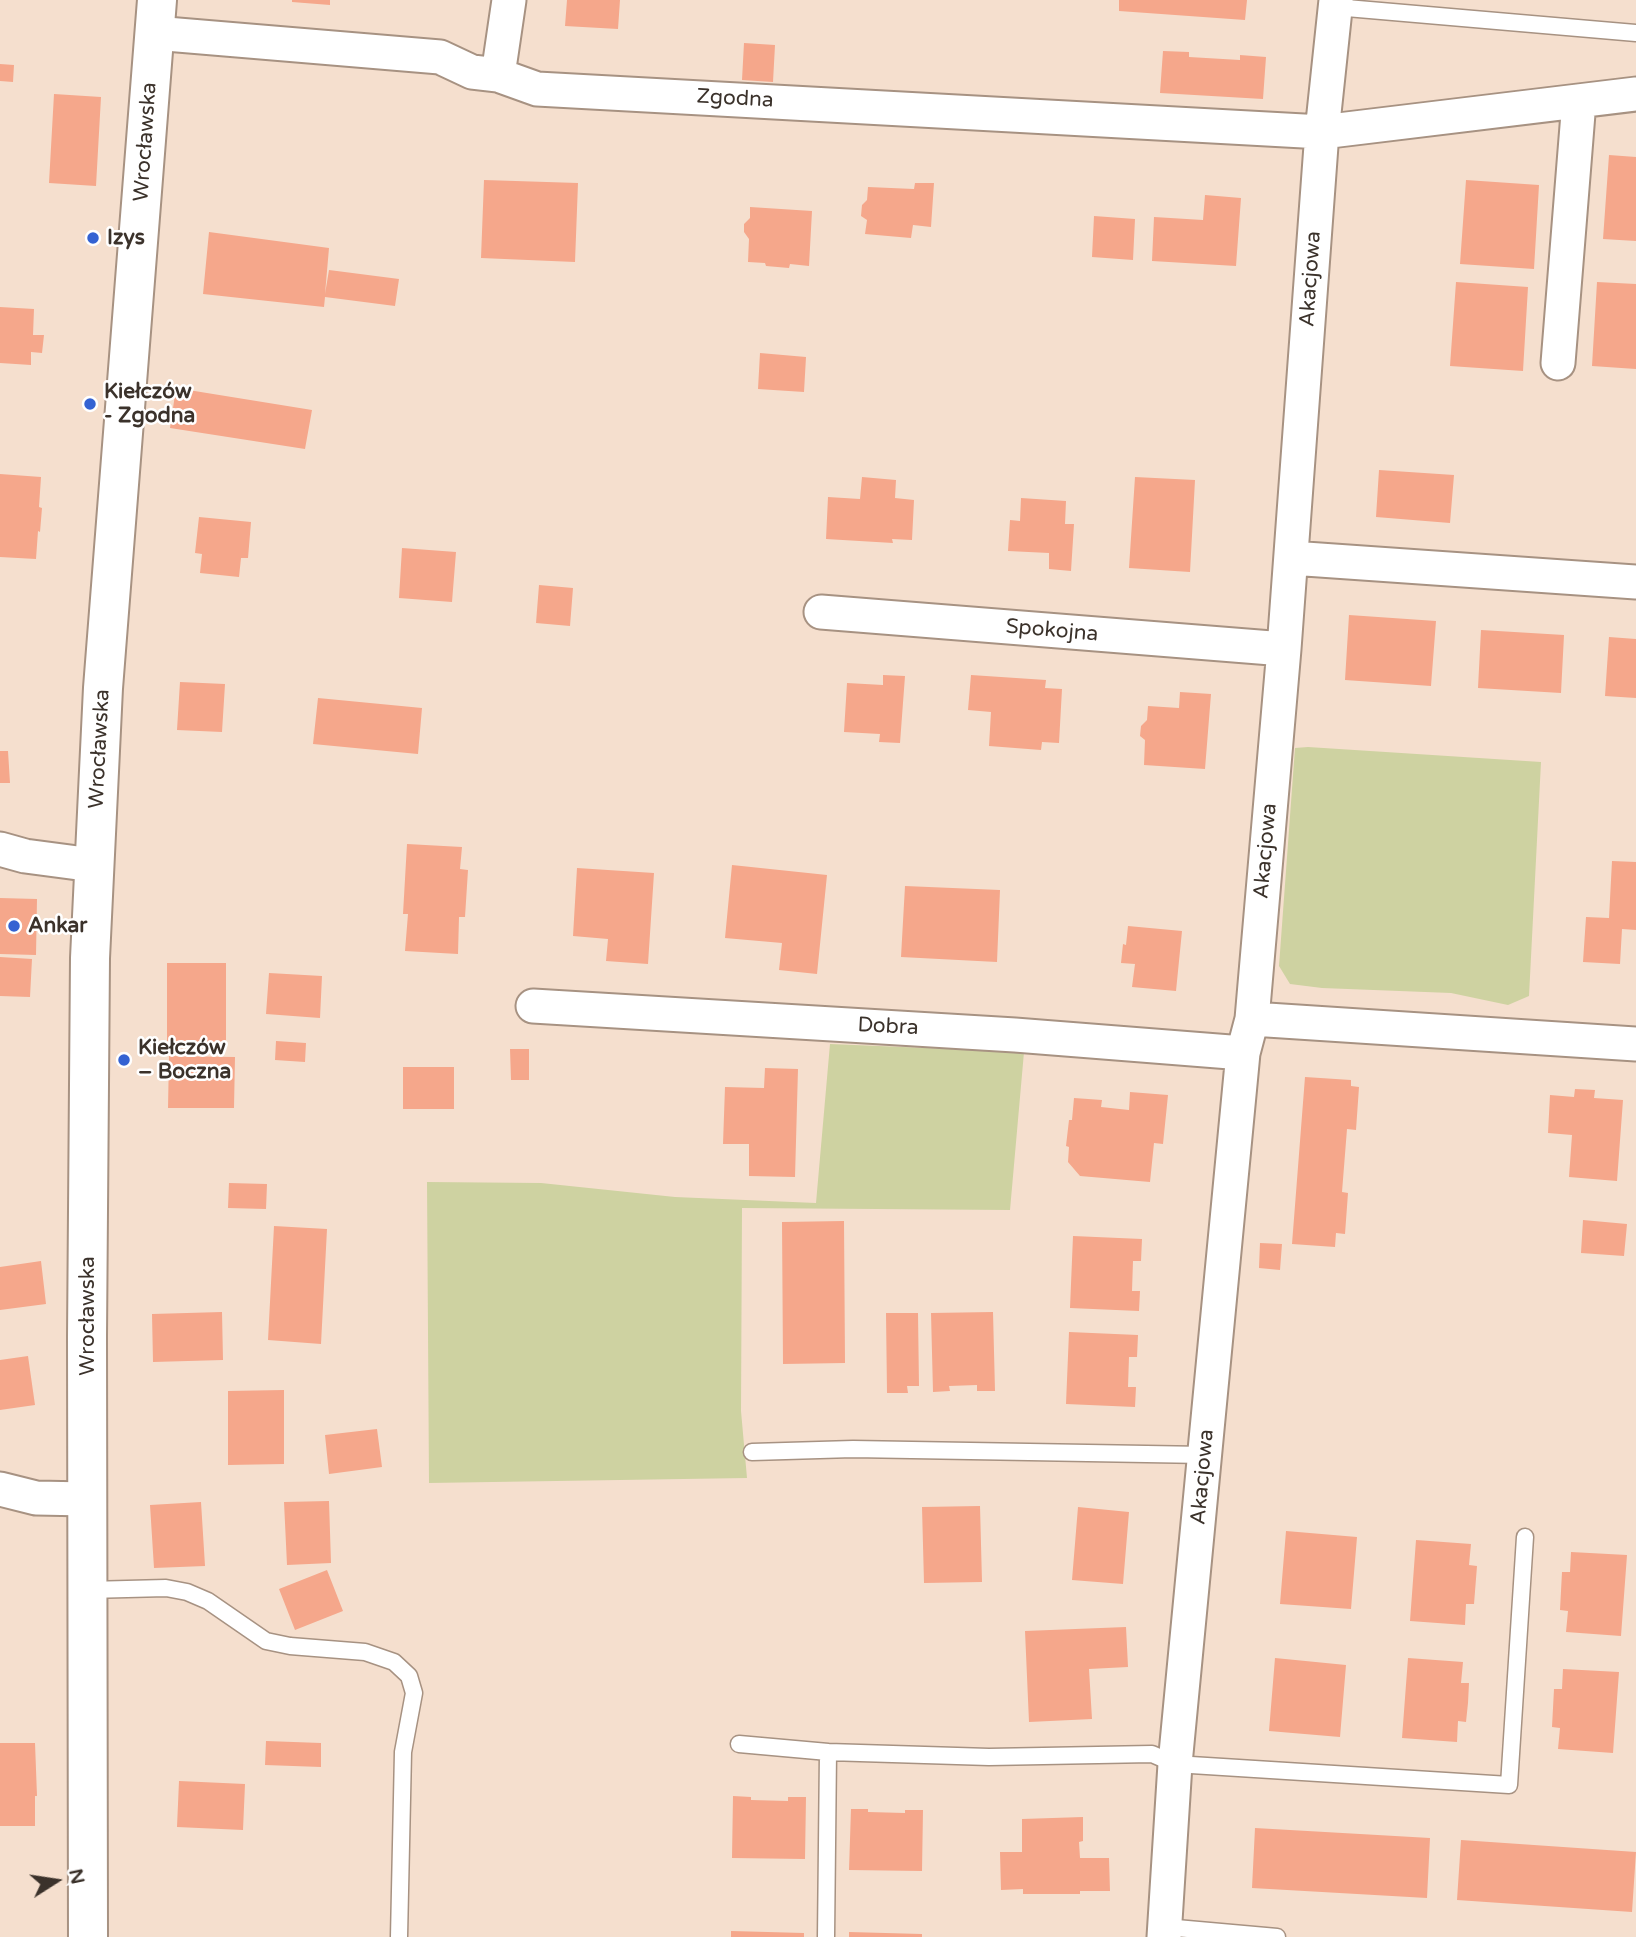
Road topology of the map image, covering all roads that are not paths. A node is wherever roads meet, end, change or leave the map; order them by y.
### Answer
1 (509, 0) edge
2 (1335, 3) edge
3 (155, 17) edge
4 (1636, 33) edge
5 (498, 75) junction
6 (1636, 94) edge
7 (1579, 101) junction
8 (1322, 132) junction
9 (1558, 363) dead end
10 (1291, 558) junction
11 (1636, 582) edge
12 (821, 612) dead end
13 (1284, 649) junction
14 (0, 849) edge
15 (93, 865) junction
16 (533, 1006) dead end
17 (1252, 1019) junction
18 (1636, 1044) edge
19 (1243, 1053) junction
20 (752, 1452) dead end
21 (1205, 1455) junction
22 (0, 1489) edge
23 (87, 1499) junction
24 (1525, 1537) dead end
25 (88, 1590) junction
26 (739, 1744) dead end
27 (828, 1752) junction
28 (1175, 1764) junction
29 (1164, 1932) edge
30 (88, 1937) edge
31 (398, 1937) edge
32 (826, 1937) edge
33 (1277, 1937) edge

1 - 5 street
2 - 4 lane
2 - 8 street, Akacjowa
3 - 5 street, Zgodna
3 - 15 street, Wrocławska
5 - 8 street, Zgodna
6 - 7 street, Zgodna
7 - 8 street, Zgodna
7 - 9 street
8 - 10 street, Akacjowa
10 - 11 street
10 - 13 street, Akacjowa
12 - 13 street, Spokojna
13 - 17 street, Akacjowa
14 - 15 street
15 - 23 street, Wrocławska
16 - 19 street, Dobra
17 - 18 street
17 - 19 street, Akacjowa
19 - 21 street, Akacjowa
20 - 21 lane
21 - 28 street, Akacjowa
22 - 23 street
23 - 25 street, Wrocławska
24 - 28 lane
25 - 30 street, Wrocławska
25 - 31 lane
26 - 27 lane
27 - 28 lane
27 - 32 lane
28 - 29 street, Akacjowa
29 - 33 lane

